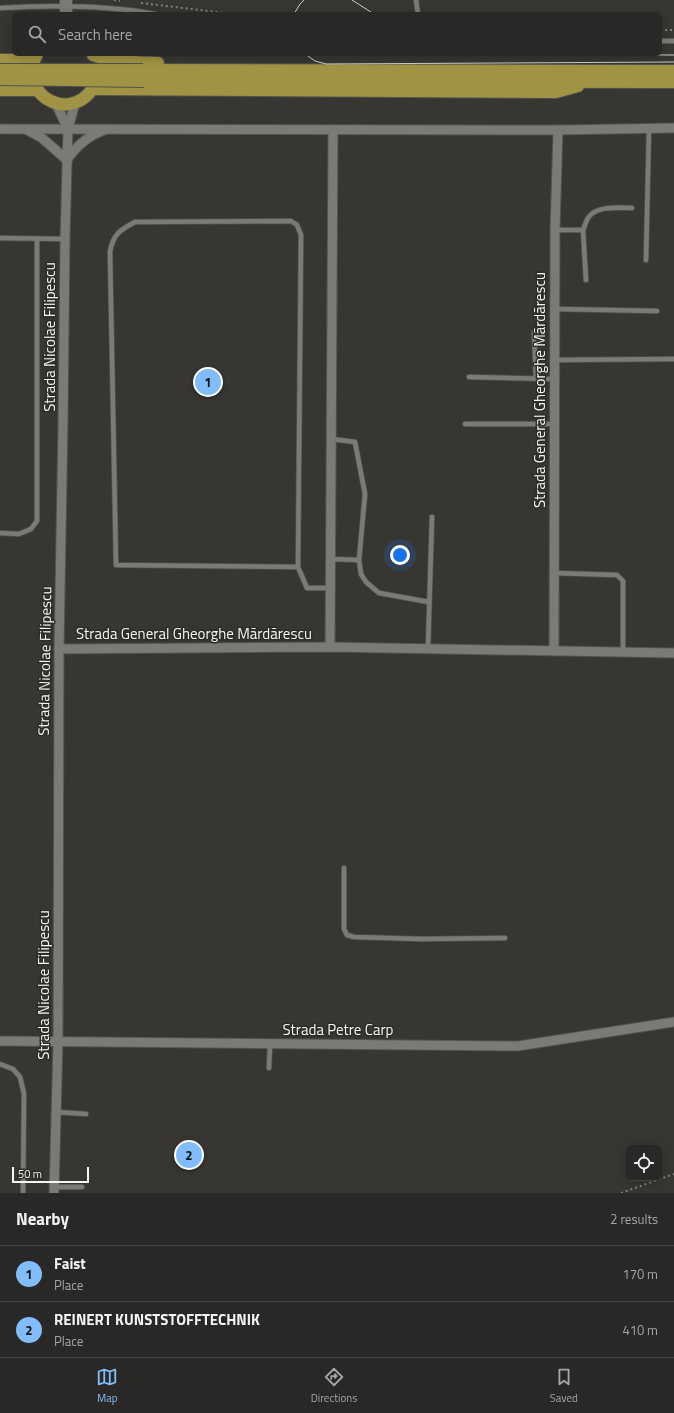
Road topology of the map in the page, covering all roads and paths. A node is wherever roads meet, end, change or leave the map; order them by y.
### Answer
1 (114, 0) edge
2 (416, 0) edge
3 (121, 1) edge
4 (137, 3) dead end
5 (66, 7) edge
6 (0, 8) edge
7 (141, 12) edge
8 (216, 12) edge
9 (418, 12) edge
10 (662, 30) edge
11 (674, 30) edge
12 (674, 41) edge
13 (662, 42) edge
14 (94, 56) edge
15 (98, 56) edge
16 (36, 57) edge
17 (0, 60) edge
18 (0, 70) edge
19 (674, 71) edge
20 (144, 76) junction
21 (595, 76) junction
22 (0, 78) edge
23 (674, 82) edge
24 (93, 89) junction
25 (0, 90) edge
26 (37, 90) junction
27 (75, 103) junction
28 (56, 104) junction
29 (68, 128) junction
30 (649, 128) junction
31 (674, 128) edge
32 (0, 129) edge
33 (24, 129) junction
34 (107, 129) junction
35 (333, 130) junction
36 (558, 130) junction
37 (67, 160) junction
38 (632, 208) dead end
39 (555, 230) junction
40 (583, 230) junction
41 (0, 238) edge
42 (37, 238) junction
43 (65, 239) junction
44 (646, 260) dead end
45 (586, 280) dead end
46 (554, 309) junction
47 (657, 310) dead end
48 (534, 332) dead end
49 (674, 359) edge
50 (554, 360) junction
51 (469, 377) dead end
52 (536, 379) junction
53 (554, 379) junction
54 (465, 424) dead end
55 (554, 424) junction
56 (332, 439) junction
57 (432, 517) dead end
58 (0, 533) edge
59 (331, 559) junction
60 (359, 560) junction
61 (298, 567) junction
62 (554, 573) junction
63 (331, 588) junction
64 (429, 602) junction
65 (330, 647) junction
66 (58, 649) junction
67 (428, 649) junction
68 (554, 651) junction
69 (623, 652) junction
70 (674, 653) edge
71 (344, 868) dead end
72 (505, 938) dead end
73 (674, 1022) edge
74 (0, 1041) edge
75 (58, 1042) junction
76 (270, 1044) junction
77 (0, 1064) edge
78 (269, 1068) dead end
79 (56, 1112) junction
80 (86, 1114) dead end
81 (674, 1174) edge
82 (82, 1187) dead end
83 (54, 1190) edge
84 (23, 1193) edge
85 (621, 1193) edge

1 - 3 path
2 - 9 lane
4 - 8 path
5 - 6 lane
5 - 7 lane
10 - 11 path
12 - 13 lane
14 - 24 main road
15 - 21 main road
16 - 17 main road
16 - 26 main road
18 - 20 main road, bridge
19 - 21 main road
20 - 21 main road
20 - 22 main road, bridge
21 - 23 main road
21 - 24 main road
24 - 27 main road
25 - 26 main road
26 - 28 main road
27 - 28 main road
27 - 29 street, Strada Nicolae Filipescu
28 - 29 street, Strada Nicolae Filipescu
29 - 33 street
29 - 34 street
29 - 37 street, Strada Nicolae Filipescu
30 - 31 street
30 - 36 street
30 - 44 lane
32 - 33 street
33 - 37 street
34 - 35 street
34 - 37 street
35 - 36 street
35 - 56 street, Strada General Gheorghe Mărdărescu
36 - 39 street, Strada General Gheorghe Mărdărescu
37 - 43 street, Strada Nicolae Filipescu
38 - 40 lane
39 - 40 lane
39 - 46 street, Strada General Gheorghe Mărdărescu
40 - 45 lane
41 - 42 lane
42 - 43 lane
42 - 58 lane
43 - 66 street, Strada Nicolae Filipescu
46 - 47 lane
46 - 50 street, Strada General Gheorghe Mărdărescu
48 - 52 lane
49 - 50 lane
50 - 53 street, Strada General Gheorghe Mărdărescu
51 - 52 lane
52 - 53 lane
53 - 55 street, Strada General Gheorghe Mărdărescu
54 - 55 lane
55 - 62 street, Strada General Gheorghe Mărdărescu
56 - 59 street, Strada General Gheorghe Mărdărescu
56 - 60 lane
57 - 64 lane
59 - 60 lane
59 - 63 street, Strada General Gheorghe Mărdărescu
60 - 64 lane
61 - 61 lane
61 - 63 lane
62 - 68 street, Strada General Gheorghe Mărdărescu
62 - 69 lane
63 - 65 street, Strada General Gheorghe Mărdărescu
64 - 67 lane
65 - 66 street, Strada General Gheorghe Mărdărescu
65 - 67 street, Strada General Gheorghe Mărdărescu
66 - 75 street, Strada Nicolae Filipescu
67 - 68 street, Strada General Gheorghe Mărdărescu
68 - 69 street, Strada General Gheorghe Mărdărescu
69 - 70 street, Strada General Gheorghe Mărdărescu
71 - 72 lane
73 - 76 street, Strada Petre Carp
74 - 75 street, Strada Petre Carp
75 - 76 street, Strada Petre Carp
75 - 79 street, Strada Nicolae Filipescu
76 - 78 lane
77 - 84 lane
79 - 80 lane
79 - 83 street, Strada Nicolae Filipescu
81 - 85 path
82 - 83 lane

